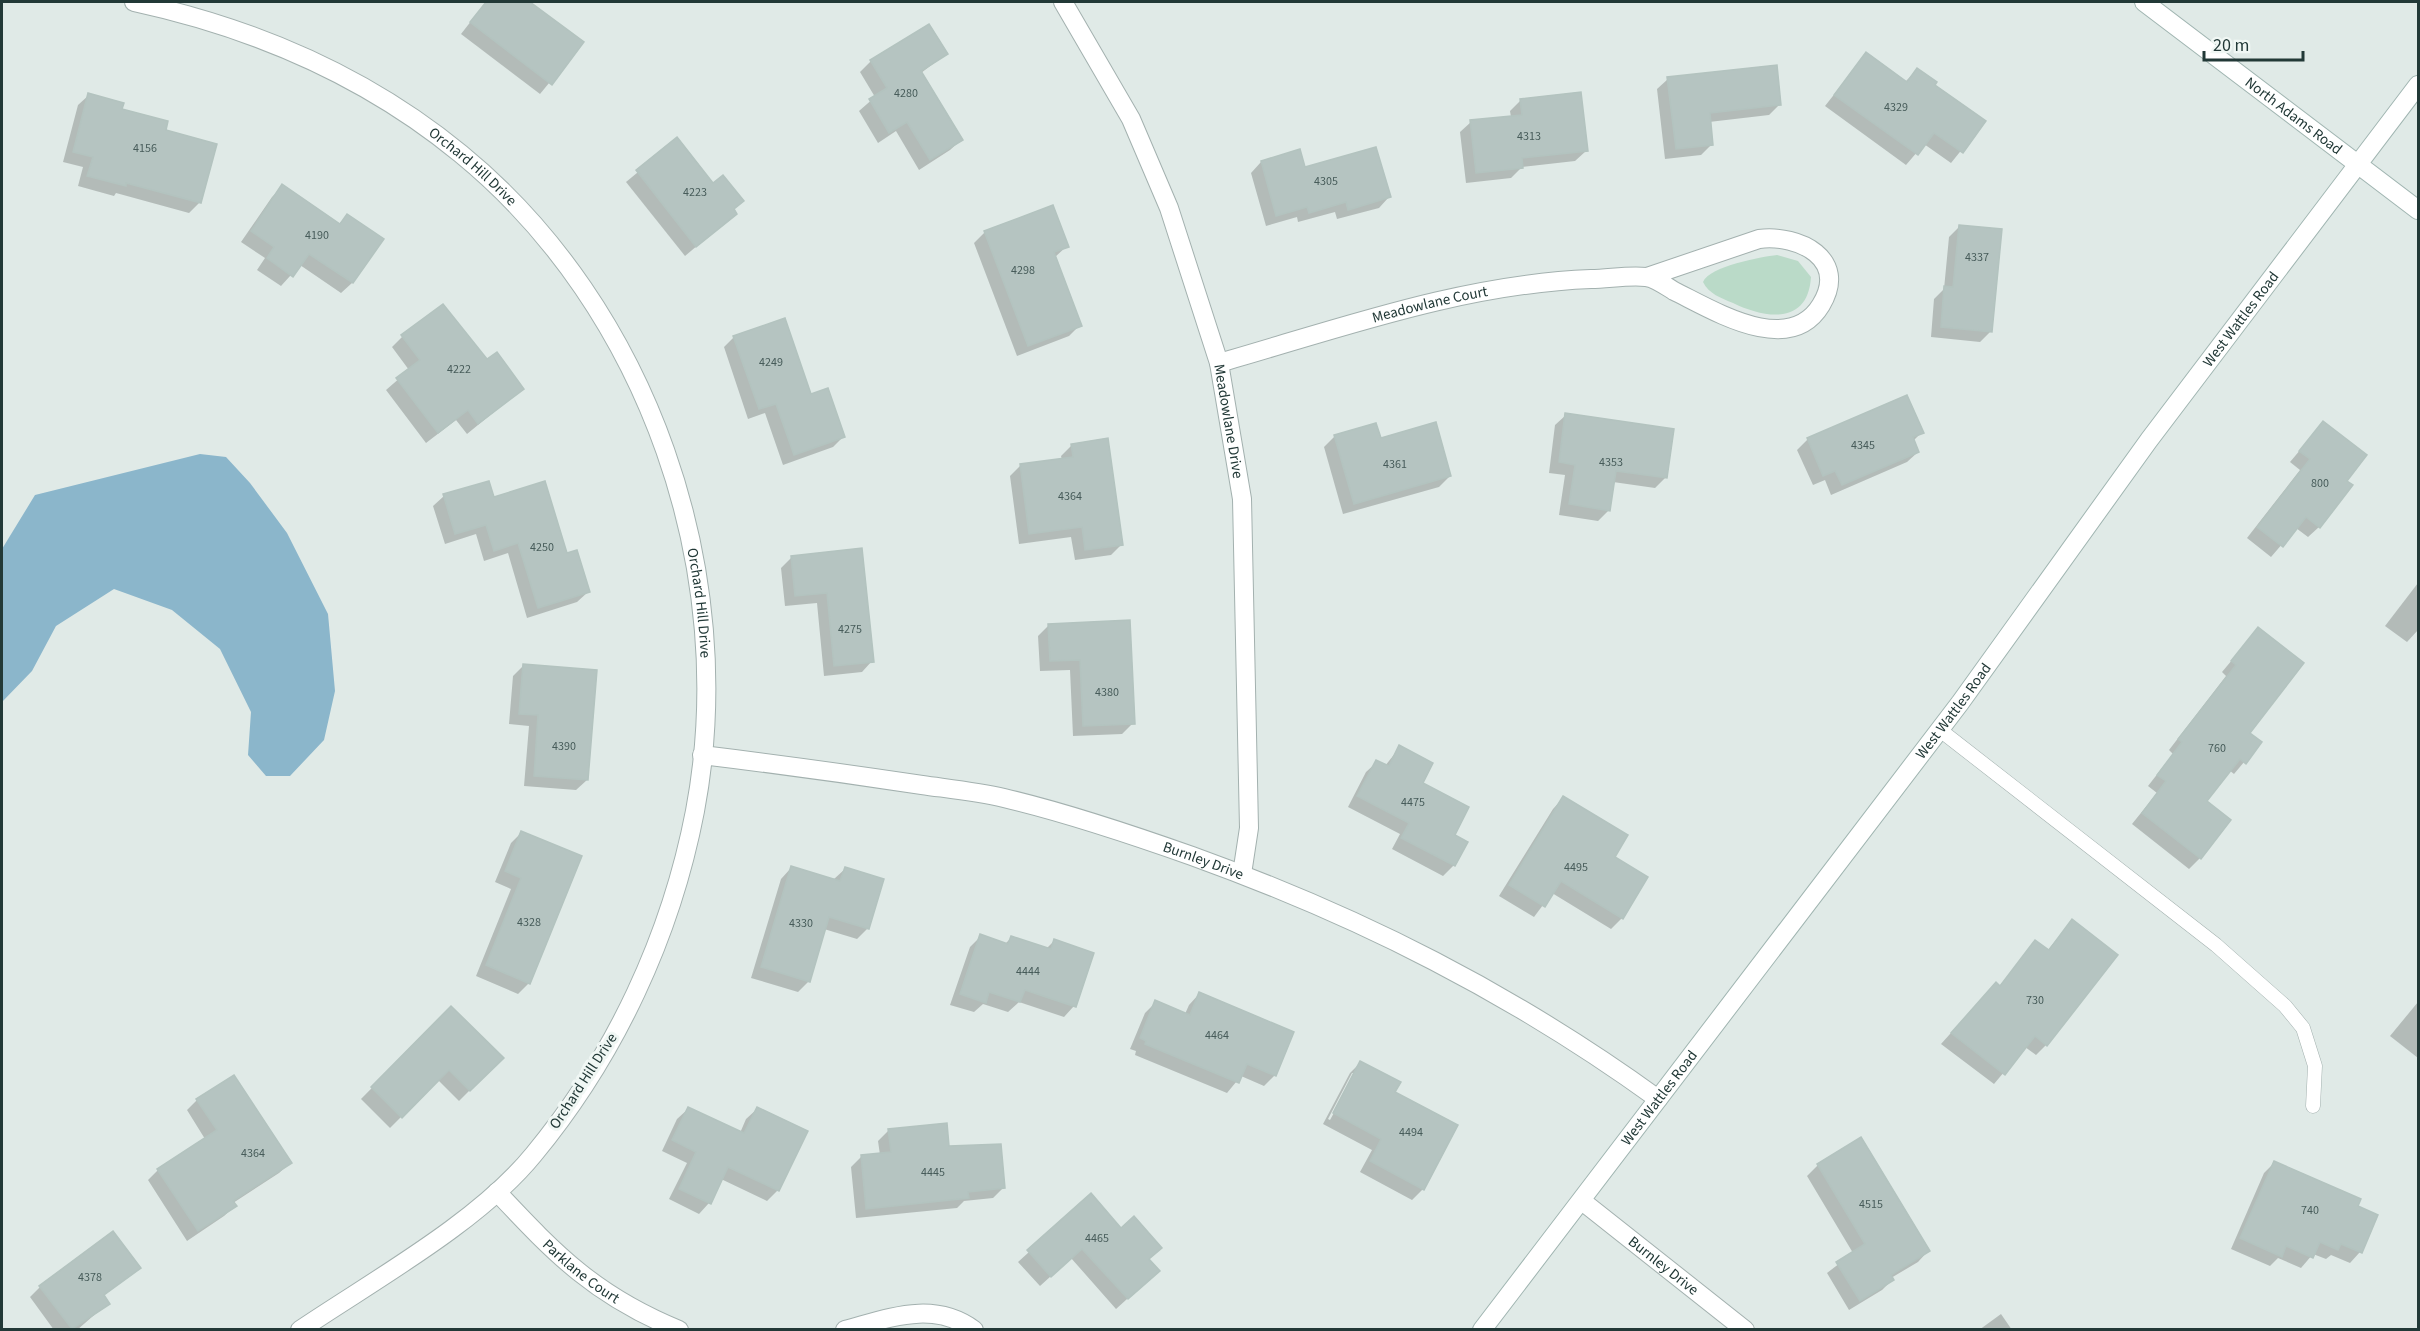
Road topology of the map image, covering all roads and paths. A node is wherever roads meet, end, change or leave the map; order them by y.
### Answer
1 (134, 2) edge
2 (1064, 2) edge
3 (2144, 2) edge
4 (2418, 85) edge
5 (2358, 164) junction
6 (2418, 210) edge
7 (1647, 277) junction
8 (1219, 363) junction
9 (1940, 730) junction
10 (702, 755) junction
11 (1242, 874) junction
12 (1658, 1099) junction
13 (2313, 1106) dead end
14 (497, 1192) junction
15 (1582, 1201) junction
16 (300, 1329) edge
17 (679, 1329) edge
18 (845, 1329) edge
19 (974, 1329) edge
20 (1482, 1329) edge
21 (1745, 1329) edge

1 - 10 street, Orchard Hill Drive
2 - 8 street, Meadowlane Drive
3 - 5 street, North Adams Road
4 - 5 street, West Wattles Road
5 - 6 street, North Adams Road
5 - 9 street, West Wattles Road
7 - 7 street, Meadowlane Court
7 - 8 street, Meadowlane Court
8 - 11 street, Meadowlane Drive
9 - 12 street, West Wattles Road
9 - 13 lane
10 - 11 street, Burnley Drive
10 - 14 street, Orchard Hill Drive
11 - 12 street, Burnley Drive
12 - 15 street, West Wattles Road
14 - 16 street, Orchard Hill Drive
14 - 17 street, Parklane Court
15 - 20 street, West Wattles Road
15 - 21 street, Burnley Drive
18 - 19 street

